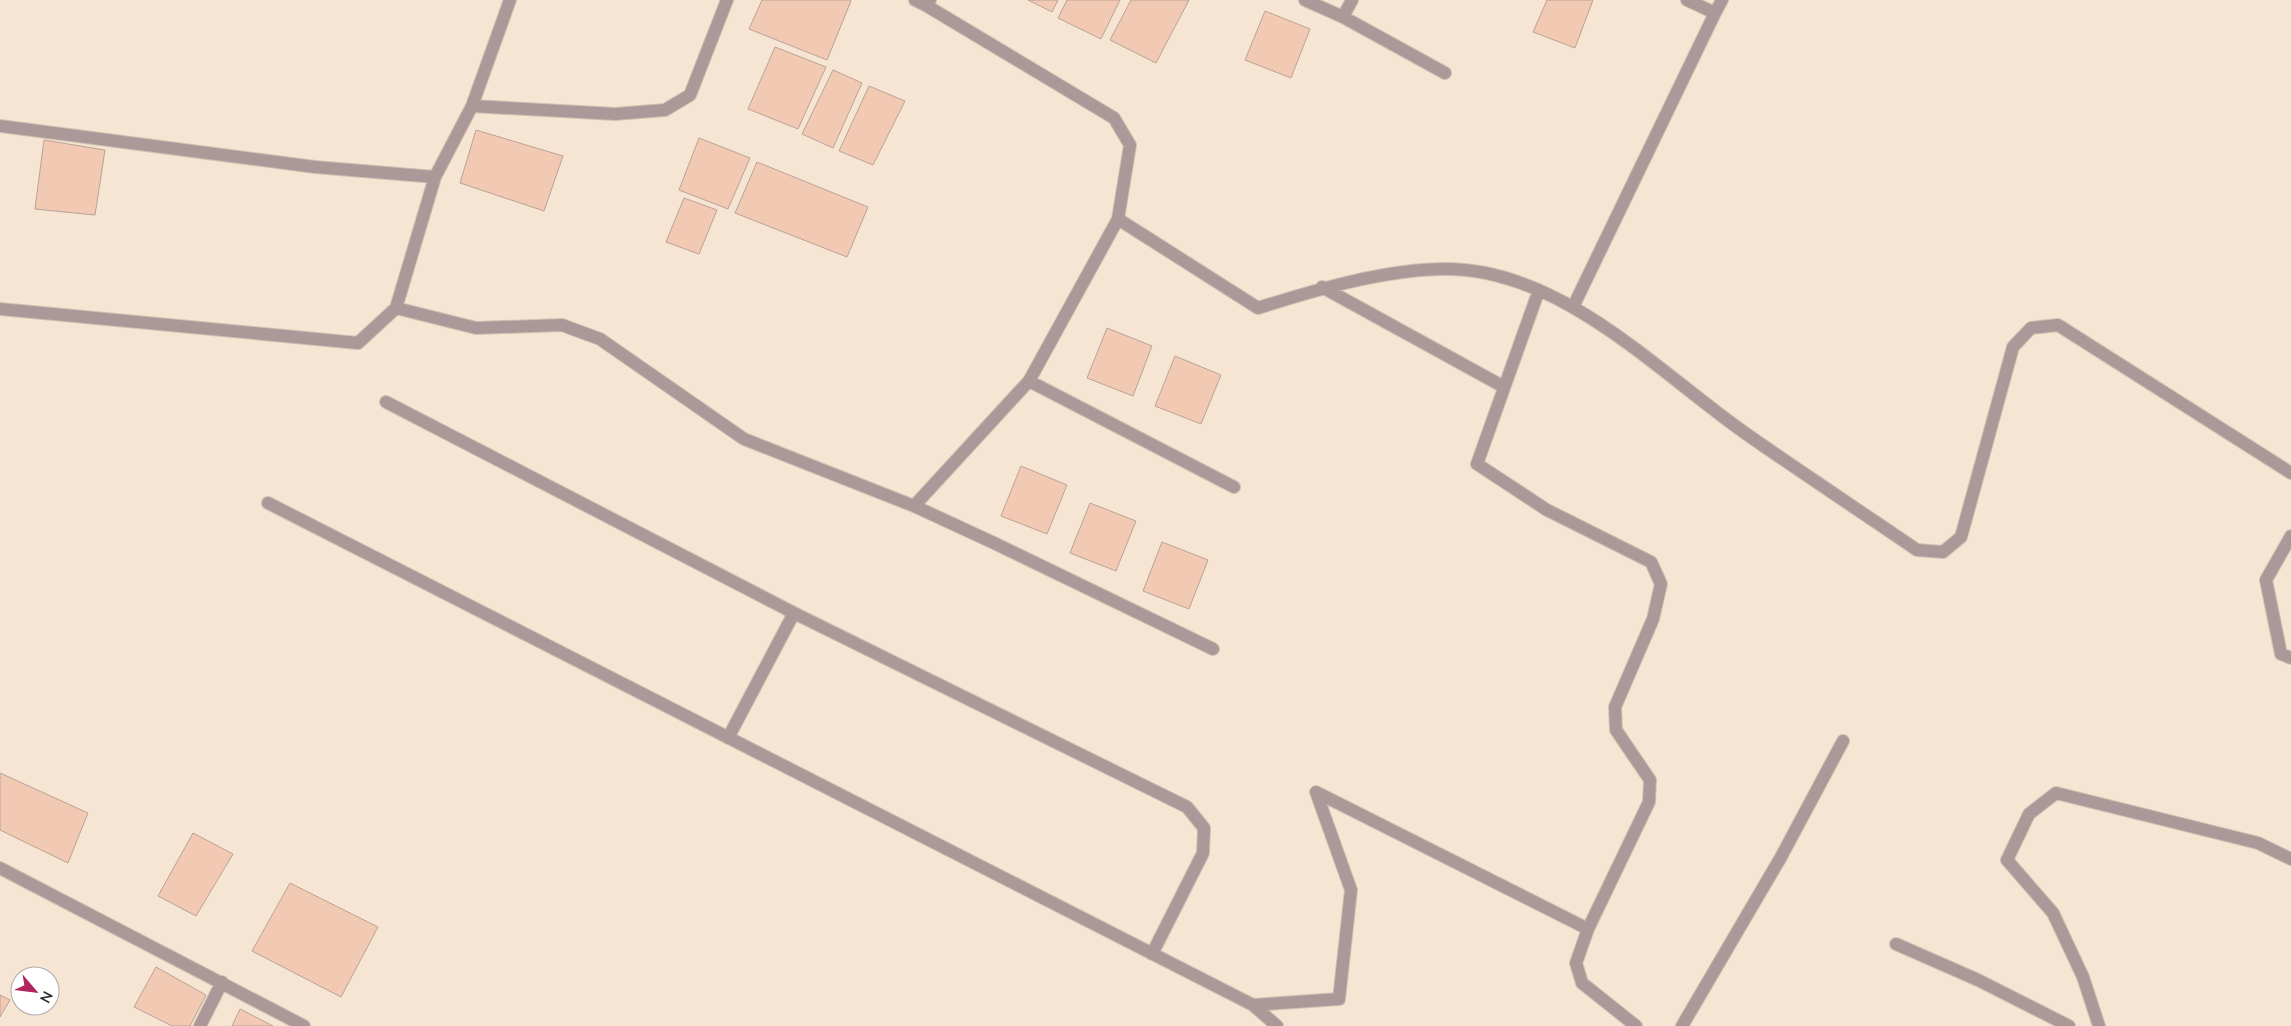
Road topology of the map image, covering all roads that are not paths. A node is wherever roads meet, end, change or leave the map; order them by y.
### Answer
1 (510, 0) edge
2 (727, 0) edge
3 (915, 0) edge
4 (1305, 0) edge
5 (1352, 0) edge
6 (1687, 0) edge
7 (1722, 0) edge
8 (929, 3) edge
9 (1714, 13) junction
10 (1343, 17) junction
11 (1445, 72) dead end
12 (472, 106) junction
13 (0, 126) edge
14 (435, 177) junction
15 (1118, 219) junction
16 (1322, 287) junction
17 (1539, 290) junction
18 (1573, 306) junction
19 (396, 308) junction
20 (0, 309) edge
21 (1029, 381) junction
22 (1504, 387) junction
23 (386, 402) dead end
24 (2291, 474) edge
25 (1234, 487) dead end
26 (268, 503) dead end
27 (914, 506) junction
28 (2291, 536) edge
29 (794, 613) junction
30 (1213, 649) dead end
31 (2291, 658) edge
32 (728, 738) junction
33 (1843, 741) dead end
34 (2291, 859) edge
35 (0, 868) edge
36 (1588, 929) junction
37 (1896, 944) dead end
38 (1152, 954) junction
39 (222, 982) junction
40 (1253, 1005) junction
41 (200, 1026) edge
42 (304, 1026) edge
43 (1277, 1026) edge
44 (1636, 1026) edge
45 (1682, 1026) edge
46 (2069, 1026) edge
47 (2099, 1026) edge

1 - 12 street
2 - 12 street
3 - 8 street
4 - 10 street
5 - 10 street
6 - 9 street
7 - 9 street
8 - 15 street
9 - 18 street
10 - 11 street
12 - 14 street
13 - 14 street
14 - 19 street
15 - 16 street
15 - 21 street
16 - 17 street
16 - 22 street
17 - 18 street
17 - 22 street
18 - 24 street
19 - 20 street
19 - 27 street
21 - 25 street
21 - 27 street
22 - 36 street
23 - 29 street
26 - 32 street
27 - 30 street
28 - 31 street
29 - 32 street
29 - 38 street
32 - 38 street
33 - 45 street
34 - 47 street
35 - 39 street
36 - 40 street
36 - 44 street
37 - 46 street
38 - 40 street
39 - 41 street
39 - 42 street
40 - 43 street

